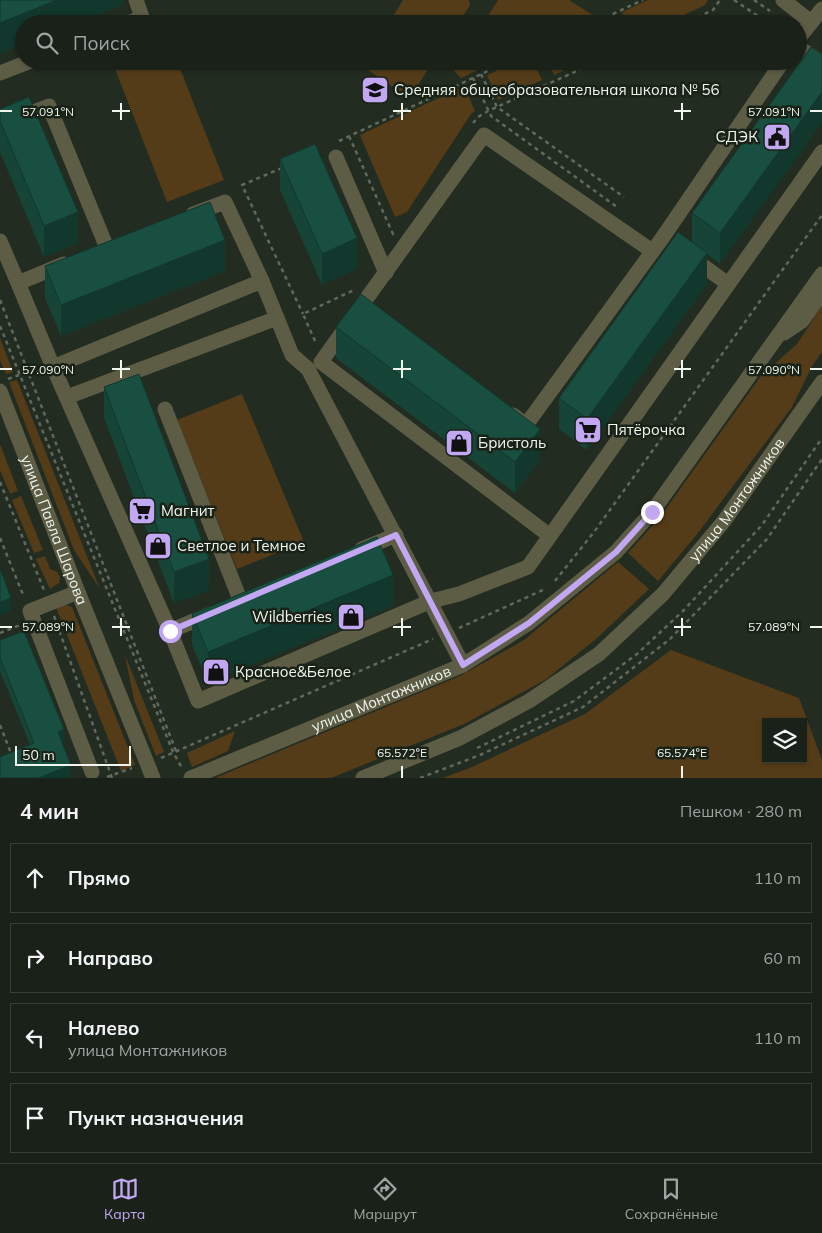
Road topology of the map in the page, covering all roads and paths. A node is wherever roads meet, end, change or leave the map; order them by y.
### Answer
1 (136, 0) edge
2 (643, 0) edge
3 (720, 0) edge
4 (734, 0) edge
5 (754, 0) edge
6 (782, 0) edge
7 (822, 8) edge
8 (770, 11) dead end
9 (613, 14) edge
10 (141, 15) edge
11 (702, 15) edge
12 (756, 15) edge
13 (802, 15) edge
14 (807, 19) edge
15 (811, 22) junction
16 (807, 27) edge
17 (807, 53) edge
18 (822, 63) edge
19 (15, 68) edge
20 (578, 70) edge
21 (777, 70) edge
22 (0, 74) edge
23 (481, 74) dead end
24 (473, 78) dead end
25 (497, 107) junction
26 (488, 111) junction
27 (472, 125) dead end
28 (0, 126) edge
29 (349, 136) dead end
30 (822, 152) edge
31 (336, 157) dead end
32 (624, 197) dead end
33 (617, 206) dead end
34 (822, 215) edge
35 (183, 218) edge
36 (397, 230) dead end
37 (663, 237) junction
38 (0, 241) edge
39 (122, 242) edge
40 (652, 251) junction
41 (80, 258) edge
42 (386, 273) junction
43 (822, 274) edge
44 (262, 281) junction
45 (18, 283) junction
46 (728, 284) junction
47 (354, 290) dead end
48 (822, 293) edge
49 (0, 300) edge
50 (277, 318) junction
51 (0, 326) edge
52 (315, 341) dead end
53 (774, 341) junction
54 (314, 365) junction
55 (53, 367) junction
56 (822, 382) edge
57 (0, 391) edge
58 (67, 397) junction
59 (502, 408) edge
60 (165, 409) dead end
61 (822, 459) edge
62 (0, 482) edge
63 (396, 535) junction
64 (550, 536) junction
65 (0, 538) edge
66 (350, 555) edge
67 (78, 592) junction
68 (430, 601) junction
69 (49, 604) junction
70 (30, 611) junction
71 (170, 631) junction
72 (448, 633) junction
73 (463, 665) junction
74 (0, 725) edge
75 (174, 752) junction
76 (6, 759) edge
77 (147, 764) junction
78 (187, 774) edge
79 (98, 775) edge
80 (112, 776) edge
81 (153, 778) edge
82 (363, 778) edge
83 (420, 778) edge

1 - 10 street
2 - 9 path
3 - 11 path
4 - 12 path
5 - 8 path
6 - 13 street
7 - 15 street
14 - 15 street
15 - 16 street
17 - 18 street
19 - 22 street
20 - 25 path
21 - 37 street
23 - 25 path
24 - 26 path
25 - 26 path
25 - 32 path
26 - 27 path
26 - 33 path
28 - 39 street
29 - 36 path
30 - 46 street
31 - 42 street
34 - 72 path
35 - 44 street
37 - 40 street
37 - 46 street
38 - 45 street
40 - 42 street
40 - 59 street
41 - 45 street
42 - 54 street
43 - 53 street, улица Монтажников
44 - 50 street
44 - 55 street
45 - 55 street
46 - 64 street
47 - 52 path
48 - 53 street
49 - 75 path
50 - 54 street
50 - 58 street
51 - 75 path
53 - 73 street, улица Монтажников
54 - 63 street
54 - 64 street
55 - 58 street
56 - 82 street, улица Монтажников
57 - 67 street, улица Павла Шарова
58 - 71 street
60 - 71 street
61 - 83 path
62 - 69 path
63 - 66 street
63 - 68 street
64 - 68 street
65 - 70 path
67 - 69 street
67 - 77 street, улица Павла Шарова
68 - 71 street
68 - 72 street
69 - 70 street
69 - 80 path
70 - 79 street
72 - 73 street
72 - 75 path
73 - 78 street, улица Монтажников
74 - 76 path
75 - 77 path
75 - 78 path
77 - 80 path
77 - 81 street, улица Павла Шарова
79 - 80 path

